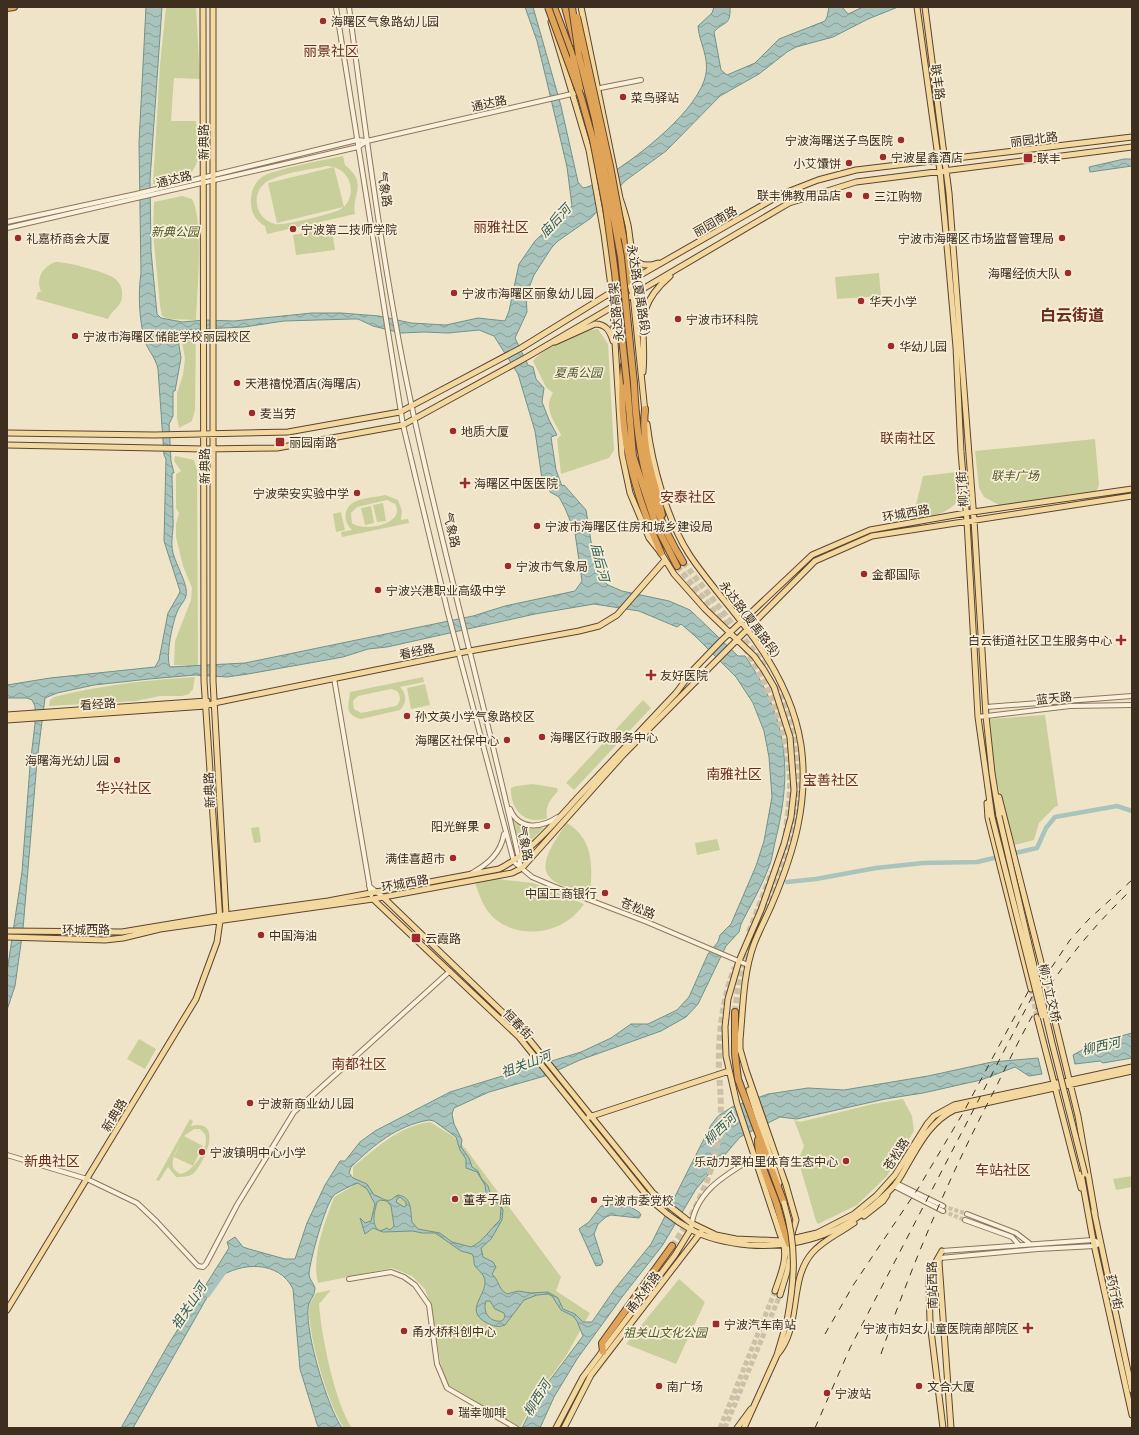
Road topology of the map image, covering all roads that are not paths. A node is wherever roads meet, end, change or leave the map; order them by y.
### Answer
1 (14, 7) edge
2 (203, 7) edge
3 (213, 7) edge
4 (336, 7) edge
5 (349, 7) edge
6 (547, 7) edge
7 (554, 7) edge
8 (565, 7) edge
9 (573, 7) edge
10 (581, 7) edge
11 (917, 7) edge
12 (925, 7) edge
13 (7, 8) edge
14 (579, 56) junction
15 (641, 80) dead end
16 (599, 88) junction
17 (590, 90) junction
18 (573, 94) junction
19 (581, 97) junction
20 (1132, 137) edge
21 (357, 140) junction
22 (367, 141) junction
23 (358, 147) junction
24 (1132, 147) edge
25 (945, 160) junction
26 (939, 161) junction
27 (946, 170) junction
28 (940, 171) junction
29 (212, 177) junction
30 (203, 179) junction
31 (136, 196) junction
32 (7, 222) edge
33 (7, 228) edge
34 (672, 258) junction
35 (678, 268) junction
36 (628, 282) junction
37 (612, 294) junction
38 (633, 295) junction
39 (612, 306) junction
40 (547, 345) junction
41 (616, 353) junction
42 (624, 384) junction
43 (641, 385) junction
44 (412, 404) junction
45 (645, 409) junction
46 (400, 412) junction
47 (414, 418) junction
48 (403, 425) junction
49 (7, 434) edge
50 (214, 434) junction
51 (204, 435) junction
52 (7, 445) edge
53 (204, 449) junction
54 (214, 449) junction
55 (1132, 489) edge
56 (1132, 496) edge
57 (966, 513) junction
58 (974, 513) junction
59 (974, 520) junction
60 (967, 521) junction
61 (666, 532) junction
62 (661, 553) junction
63 (665, 560) junction
64 (683, 562) tunnel mouth
65 (677, 566) tunnel mouth
66 (742, 621) junction
67 (748, 629) junction
68 (729, 634) junction
69 (736, 641) junction
70 (471, 650) junction
71 (459, 653) junction
72 (334, 678) junction
73 (1132, 696) edge
74 (214, 703) junction
75 (206, 704) junction
76 (1132, 704) edge
77 (986, 707) junction
78 (7, 715) edge
79 (35, 715) junction
80 (986, 716) junction
81 (978, 717) junction
82 (7, 720) edge
83 (992, 773) junction
84 (985, 776) junction
85 (505, 800) junction
86 (561, 815) junction
87 (999, 816) joint
88 (992, 817) joint
89 (504, 829) junction
90 (518, 855) junction
91 (514, 862) junction
92 (522, 868) junction
93 (470, 874) junction
94 (369, 886) junction
95 (378, 892) junction
96 (370, 893) junction
97 (383, 897) junction
98 (373, 900) junction
99 (226, 914) junction
100 (219, 918) junction
101 (9, 934) edge
102 (739, 961) junction
103 (748, 965) junction
104 (1043, 970) tunnel mouth
105 (450, 971) junction
106 (1031, 989) tunnel mouth
107 (1050, 996) tunnel mouth
108 (735, 1012) tunnel mouth
109 (1037, 1017) tunnel mouth
110 (537, 1054) junction
111 (1132, 1067) edge
112 (729, 1071) junction
113 (1132, 1071) edge
114 (1070, 1084) junction
115 (1055, 1087) junction
116 (592, 1117) junction
117 (585, 1119) junction
118 (763, 1132) junction
119 (7, 1155) edge
120 (754, 1157) junction
121 (1083, 1174) junction
122 (87, 1179) junction
123 (894, 1186) junction
124 (784, 1203) joint
125 (943, 1206) tunnel mouth
126 (943, 1211) tunnel mouth
127 (1088, 1211) junction
128 (967, 1214) tunnel mouth
129 (1094, 1214) junction
130 (682, 1217) joint
131 (965, 1220) tunnel mouth
132 (680, 1223) joint
133 (691, 1223) junction
134 (691, 1230) junction
135 (701, 1231) junction
136 (1093, 1240) junction
137 (786, 1242) junction
138 (1101, 1243) junction
139 (1029, 1244) junction
140 (1019, 1245) junction
141 (672, 1246) tunnel mouth
142 (1095, 1246) junction
143 (942, 1251) junction
144 (940, 1258) junction
145 (349, 1279) dead end
146 (775, 1291) tunnel mouth
147 (780, 1294) tunnel mouth
148 (7, 1310) edge
149 (603, 1352) junction
150 (777, 1354) junction
151 (1132, 1390) edge
152 (754, 1406) junction
153 (1132, 1415) edge
154 (516, 1428) edge
155 (556, 1428) edge
156 (564, 1428) edge
157 (737, 1428) edge
158 (744, 1428) edge
159 (943, 1428) edge
160 (951, 1428) edge

1 - 13 highway
2 - 30 main road, 新典路
3 - 29 main road, 新典路
4 - 21 street, 气象路
5 - 22 street, 气象路
6 - 18 main road
6 - 19 highway, bridge
7 - 19 highway, bridge
8 - 14 highway, bridge
8 - 17 main road
9 - 14 highway, bridge
9 - 36 highway, bridge
10 - 16 main road
11 - 26 main road, 联丰路
12 - 25 main road, 联丰路
14 - 61 highway, 永达路高架, bridge
15 - 16 street, 通达路
16 - 17 street, 通达路
16 - 34 main road
17 - 18 street, 通达路
17 - 36 main road, 永达路(夏禹路段), bridge
18 - 22 street, 通达路
18 - 37 main road, 永达路(夏禹路段)
19 - 42 highway, 永达路高架, bridge
20 - 25 main road, 丽园北路
21 - 22 street, 通达路
21 - 23 street, 气象路
21 - 29 street, 通达路
22 - 23 street, 通达路
22 - 44 street, 气象路
23 - 29 street, 通达路
23 - 46 street, 气象路
24 - 27 main road, 丽园北路
25 - 26 main road, 丽园北路
25 - 27 main road, 柳汀街
26 - 28 main road, 柳汀街
26 - 34 main road, 丽园南路
27 - 28 main road, 丽园北路
27 - 58 main road, 柳汀街
28 - 35 main road, 丽园南路
28 - 57 main road, 柳汀街
29 - 30 street, 通达路
29 - 50 main road, 新典路
30 - 31 street, 通达路
30 - 51 main road, 新典路
31 - 32 street, 通达路
31 - 33 street, 通达路
34 - 36 main road, 丽园南路
35 - 38 main road, 丽园南路
35 - 43 main road
36 - 37 main road, 丽园南路
36 - 38 main road, 永达路(夏禹路段)
37 - 39 main road, 永达路(夏禹路段)
37 - 44 main road, 丽园南路
38 - 39 main road, 丽园南路
38 - 43 main road, 永达路(夏禹路段)
39 - 40 main road, 丽园南路
39 - 41 main road, 永达路(夏禹路段)
40 - 41 main road
40 - 47 main road, 丽园南路
41 - 62 main road, 永达路(夏禹路段)
42 - 62 highway
42 - 65 highway, 永达路高架
43 - 45 main road, 永达路(夏禹路段)
44 - 46 main road
44 - 47 street, 气象路
45 - 61 highway
45 - 66 main road, 永达路(夏禹路段)
46 - 48 street, 气象路
46 - 50 main road
47 - 48 main road
47 - 70 street, 气象路
48 - 54 main road
48 - 71 street, 气象路
49 - 51 main road
50 - 51 main road
50 - 54 main road, 新典路
51 - 53 main road, 新典路
52 - 53 main road
53 - 54 main road
53 - 75 main road, 新典路
54 - 74 main road, 新典路
55 - 58 main road, 环城西路
56 - 59 main road, 环城西路
57 - 58 main road, 环城西路
57 - 60 main road, 柳汀街
57 - 66 main road, 环城西路
58 - 59 main road, 柳汀街
59 - 60 main road, 环城西路
59 - 77 main road, 柳汀街
60 - 67 main road, 环城西路
60 - 81 main road, 柳汀街
61 - 64 highway, 永达路高架
62 - 63 main road, 永达路(夏禹路段)
63 - 68 main road, 永达路(夏禹路段)
63 - 70 main road, 看经路
66 - 67 main road, 永达路(夏禹路段)
66 - 68 main road, 环城西路
67 - 69 main road, 环城西路
67 - 103 main road, 永达路(夏禹路段)
68 - 69 main road, 永达路(夏禹路段)
68 - 86 main road, 环城西路
69 - 92 main road, 环城西路
69 - 102 main road, 永达路(夏禹路段)
70 - 71 main road, 看经路
70 - 85 street, 气象路
71 - 72 main road, 看经路
71 - 89 street, 气象路
72 - 74 main road, 看经路
72 - 94 street
73 - 77 street, 蓝天路
74 - 75 main road, 看经路
74 - 99 main road, 新典路
75 - 79 main road, 看经路
75 - 100 main road, 新典路
76 - 80 street, 蓝天路
77 - 80 main road, 柳汀街
78 - 79 main road, 看经路
79 - 82 main road, 看经路
80 - 81 street, 蓝天路
80 - 83 main road, 柳汀街
81 - 84 main road, 柳汀街
83 - 87 main road, 柳汀街
83 - 104 main road
84 - 88 main road, 柳汀街
84 - 106 main road
85 - 86 street
85 - 90 street, 气象路
86 - 90 main road
87 - 121 main road, 柳汀立交桥, bridge
88 - 121 main road, 柳汀立交桥, bridge
89 - 91 street, 气象路
89 - 93 street
90 - 91 main road
90 - 92 street, 气象路
91 - 92 street, 气象路
91 - 93 main road, 环城西路
92 - 97 main road, 环城西路
92 - 102 street, 苍松路
93 - 95 main road, 环城西路
94 - 95 street
94 - 96 street
95 - 96 main road, 环城西路
95 - 97 street
96 - 98 street
96 - 99 main road, 环城西路
97 - 98 main road, 环城西路
97 - 110 main road, 恒春街
98 - 100 main road, 环城西路
98 - 105 main road, 恒春街
99 - 100 main road, 新典路
100 - 101 main road, 环城西路
100 - 101 main road, 环城西路
100 - 122 main road, 新典路
102 - 103 street, 苍松路
102 - 112 main road, 永达路(夏禹路段)
103 - 118 main road, 永达路(夏禹路段)
105 - 110 main road, 恒春街
105 - 122 street
107 - 114 main road
108 - 118 highway
109 - 115 main road
110 - 116 main road, 恒春街
110 - 117 main road, 恒春街
111 - 137 main road, 苍松路
112 - 116 main road
112 - 120 main road, 永达路(夏禹路段)
113 - 114 main road, 苍松路
114 - 115 main road, 苍松路
114 - 129 main road
115 - 123 main road, 苍松路
115 - 127 main road
116 - 117 main road
116 - 130 main road, 恒春街
117 - 132 main road, 恒春街
118 - 124 highway
118 - 137 highway
118 - 137 main road
119 - 122 street
120 - 133 street
120 - 137 main road
121 - 127 main road, 药行街
121 - 129 main road, 药行街
122 - 148 main road, 新典路
123 - 125 street, 苍松路
123 - 126 street, 苍松路
123 - 137 main road, 苍松路
123 - 150 main road
124 - 150 main road, bridge
127 - 136 main road, 药行街
128 - 139 street
129 - 138 main road, 药行街
130 - 133 main road, 苍松路
131 - 140 street
132 - 134 main road, 苍松路
133 - 134 street
133 - 135 main road, 苍松路
134 - 135 main road, 苍松路
134 - 149 main road, 甬水桥路
135 - 137 main road, 苍松路
135 - 156 main road, 甬水桥路
136 - 138 street
136 - 139 street
136 - 142 main road, 药行街
137 - 146 main road
137 - 147 main road
138 - 142 street
138 - 151 main road, 药行街
139 - 140 street
140 - 143 street
141 - 149 highway
142 - 144 street
142 - 153 main road, 药行街
143 - 144 main road, 南站西路
143 - 159 main road, 南站西路
144 - 160 main road, 南站西路
145 - 154 street
149 - 155 main road, 甬水桥路
150 - 152 main road
152 - 157 main road
152 - 158 main road

